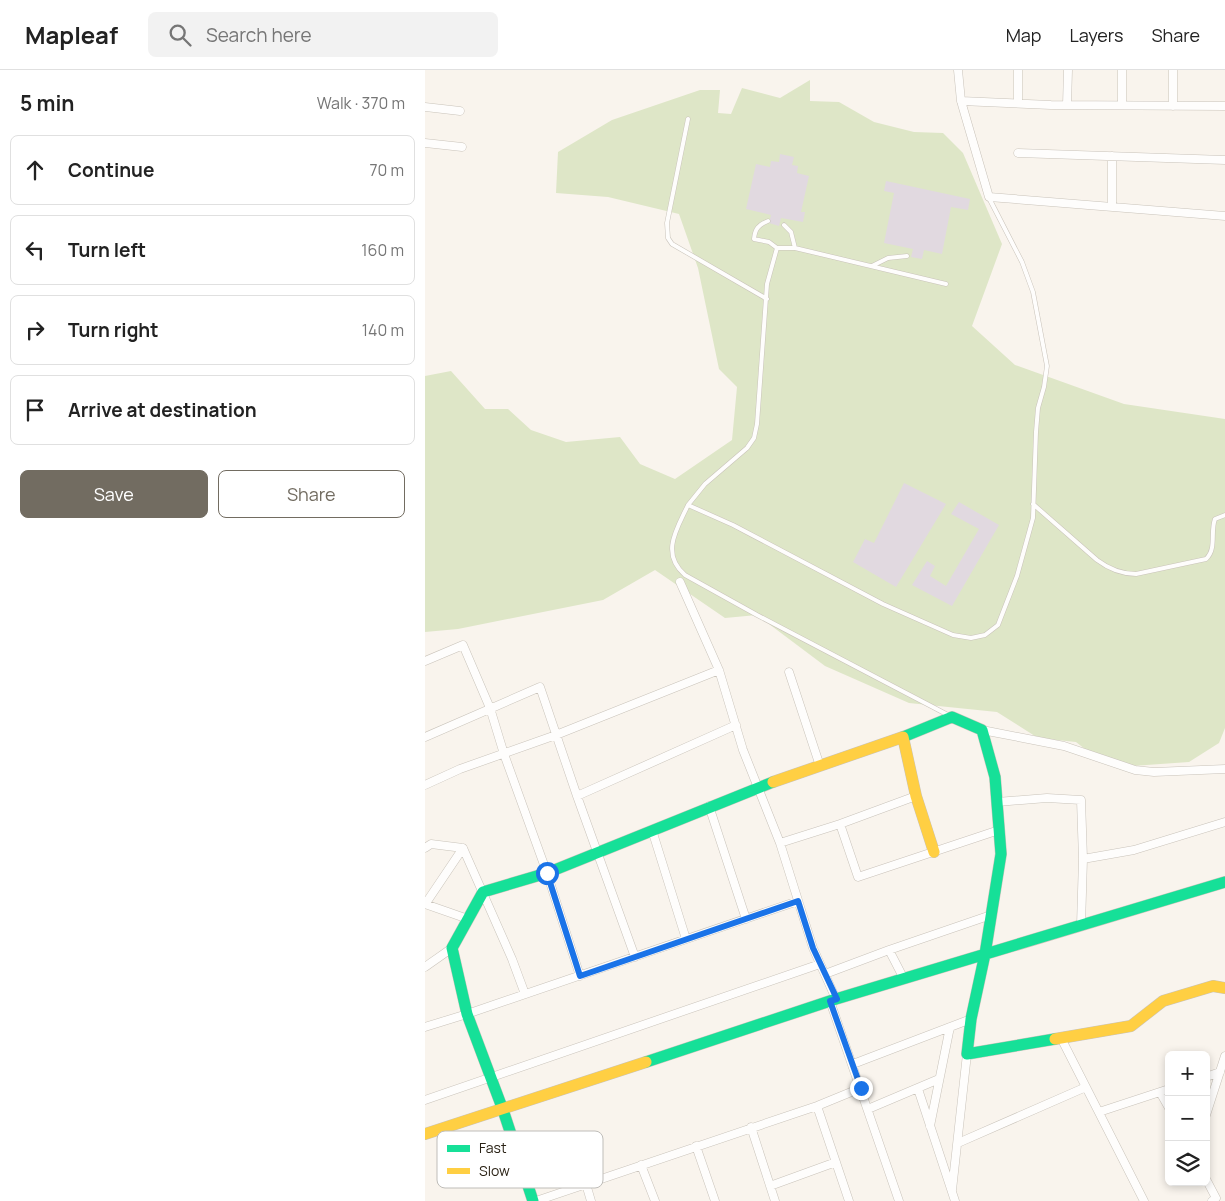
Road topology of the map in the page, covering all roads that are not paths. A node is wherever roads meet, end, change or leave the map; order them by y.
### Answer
1 (958, 70) edge
2 (1018, 70) edge
3 (1068, 70) edge
4 (1122, 70) edge
5 (1173, 70) edge
6 (961, 101) junction
7 (1018, 103) junction
8 (1067, 105) junction
9 (1122, 105) junction
10 (1173, 106) junction
11 (1225, 106) edge
12 (425, 107) edge
13 (460, 111) dead end
14 (689, 119) dead end
15 (425, 142) edge
16 (462, 147) dead end
17 (1018, 153) dead end
18 (1112, 156) junction
19 (1225, 160) edge
20 (989, 197) junction
21 (1112, 207) junction
22 (1225, 216) edge
23 (767, 221) dead end
24 (784, 225) dead end
25 (777, 248) junction
26 (795, 248) junction
27 (907, 256) dead end
28 (871, 266) junction
29 (946, 284) dead end
30 (767, 299) junction
31 (1033, 504) junction
32 (688, 505) junction
33 (1225, 515) edge
34 (680, 582) dead end
35 (425, 661) edge
36 (719, 670) junction
37 (789, 672) dead end
38 (490, 708) junction
39 (952, 717) junction
40 (736, 725) junction
41 (983, 730) junction
42 (556, 735) junction
43 (425, 737) edge
44 (903, 737) junction
45 (504, 754) junction
46 (820, 766) junction
47 (1225, 769) edge
48 (425, 785) edge
49 (758, 787) junction
50 (577, 796) junction
51 (916, 796) junction
52 (997, 802) junction
53 (709, 806) junction
54 (1225, 822) edge
55 (840, 824) junction
56 (652, 830) junction
57 (999, 830) junction
58 (780, 843) junction
59 (425, 848) edge
60 (463, 848) junction
61 (598, 852) junction
62 (934, 852) junction
63 (1083, 859) junction
64 (547, 873) junction
65 (1225, 882) edge
66 (483, 892) junction
67 (798, 901) junction
68 (426, 903) edge
69 (991, 915) junction
70 (468, 919) junction
71 (746, 919) junction
72 (1081, 925) junction
73 (686, 939) junction
74 (452, 948) junction
75 (889, 950) junction
76 (985, 954) junction
77 (635, 957) junction
78 (820, 964) junction
79 (425, 967) edge
80 (825, 974) junction
81 (580, 976) junction
82 (904, 979) junction
83 (1225, 988) edge
84 (525, 994) junction
85 (833, 1000) junction
86 (467, 1014) junction
87 (971, 1019) junction
88 (425, 1027) edge
89 (949, 1027) junction
90 (1061, 1038) junction
91 (967, 1054) junction
92 (1225, 1056) edge
93 (853, 1064) junction
94 (1220, 1072) junction
95 (1210, 1076) edge
96 (491, 1078) junction
97 (939, 1079) junction
98 (1086, 1086) junction
99 (861, 1088) junction
100 (918, 1089) junction
101 (1165, 1090) edge
102 (1160, 1092) junction
103 (425, 1100) edge
104 (1165, 1101) edge
105 (1210, 1103) edge
106 (817, 1106) junction
107 (868, 1108) junction
108 (503, 1110) junction
109 (1099, 1112) junction
110 (930, 1126) junction
111 (751, 1127) junction
112 (510, 1131) edge
113 (425, 1134) edge
114 (958, 1143) junction
115 (696, 1146) junction
116 (836, 1162) junction
117 (641, 1166) junction
118 (603, 1178) edge
119 (770, 1186) junction
120 (1210, 1186) edge
121 (530, 1188) edge
122 (574, 1188) edge
123 (587, 1188) edge
124 (952, 1190) junction
125 (896, 1200) edge
126 (535, 1201) edge
127 (591, 1201) edge
128 (655, 1201) edge
129 (715, 1201) edge
130 (775, 1201) edge
131 (849, 1201) edge
132 (955, 1201) edge
133 (1144, 1201) edge
134 (1212, 1201) edge

1 - 6 street
2 - 7 street
3 - 8 street
4 - 9 street
5 - 10 street
6 - 7 street
6 - 20 street
7 - 8 street
8 - 9 street
9 - 10 street
10 - 11 street
12 - 13 street
14 - 30 lane
15 - 16 street
17 - 18 street
18 - 19 street
18 - 21 street
20 - 21 street
20 - 31 lane
21 - 22 street
23 - 25 lane
24 - 26 lane
25 - 26 lane
25 - 30 lane
26 - 28 lane
27 - 28 lane
28 - 29 lane
30 - 32 lane
31 - 32 lane
31 - 33 lane
32 - 39 lane
34 - 36 street
35 - 38 street
36 - 40 street
36 - 42 street
37 - 46 street
38 - 42 street
38 - 43 street
38 - 45 street
39 - 41 street
39 - 44 street
40 - 49 street
40 - 50 street
41 - 47 street
41 - 52 street
42 - 45 street
42 - 50 street
44 - 46 street
44 - 51 street
45 - 48 street
45 - 64 street
46 - 49 street
49 - 53 street
49 - 58 street
50 - 61 street
51 - 55 street
51 - 62 street
52 - 57 street
52 - 63 street
53 - 56 street
53 - 71 street
54 - 63 street
55 - 58 street
55 - 62 street
56 - 61 street
56 - 73 street
57 - 62 street
57 - 69 street
58 - 67 street
59 - 60 street
60 - 66 street
60 - 68 street
61 - 64 street
61 - 77 street
63 - 72 street
64 - 66 street
64 - 81 street
65 - 72 street
66 - 70 street
66 - 84 street
67 - 71 street
67 - 78 street
68 - 70 street
69 - 75 street
69 - 76 street
70 - 74 street
71 - 73 street
72 - 76 street
73 - 77 street
74 - 79 street
74 - 86 street
75 - 80 street
75 - 82 street
76 - 82 street
76 - 87 street
77 - 81 street
78 - 80 street
78 - 96 street
80 - 85 street
81 - 84 street
82 - 85 street
83 - 90 street
84 - 86 street
85 - 93 street
85 - 108 street
86 - 88 street
86 - 96 street
87 - 89 street
87 - 91 street
89 - 93 street
89 - 97 street
90 - 91 street
90 - 98 street
91 - 114 street
92 - 94 street
93 - 99 street
94 - 95 street
94 - 105 street
96 - 103 street
96 - 108 street
97 - 100 street
97 - 110 street
98 - 109 street
98 - 114 street
99 - 106 street
99 - 107 street
100 - 107 street
100 - 110 street
101 - 102 street
102 - 104 street
102 - 109 street
106 - 111 street
106 - 116 street
107 - 125 street
108 - 112 street
108 - 113 street
109 - 133 street
110 - 124 street
111 - 115 street
111 - 119 street
114 - 124 street
115 - 117 street
115 - 129 street
116 - 119 street
116 - 131 street
117 - 118 street
117 - 128 street
119 - 130 street
120 - 134 street
121 - 126 street
122 - 126 street
123 - 127 street
124 - 132 street

